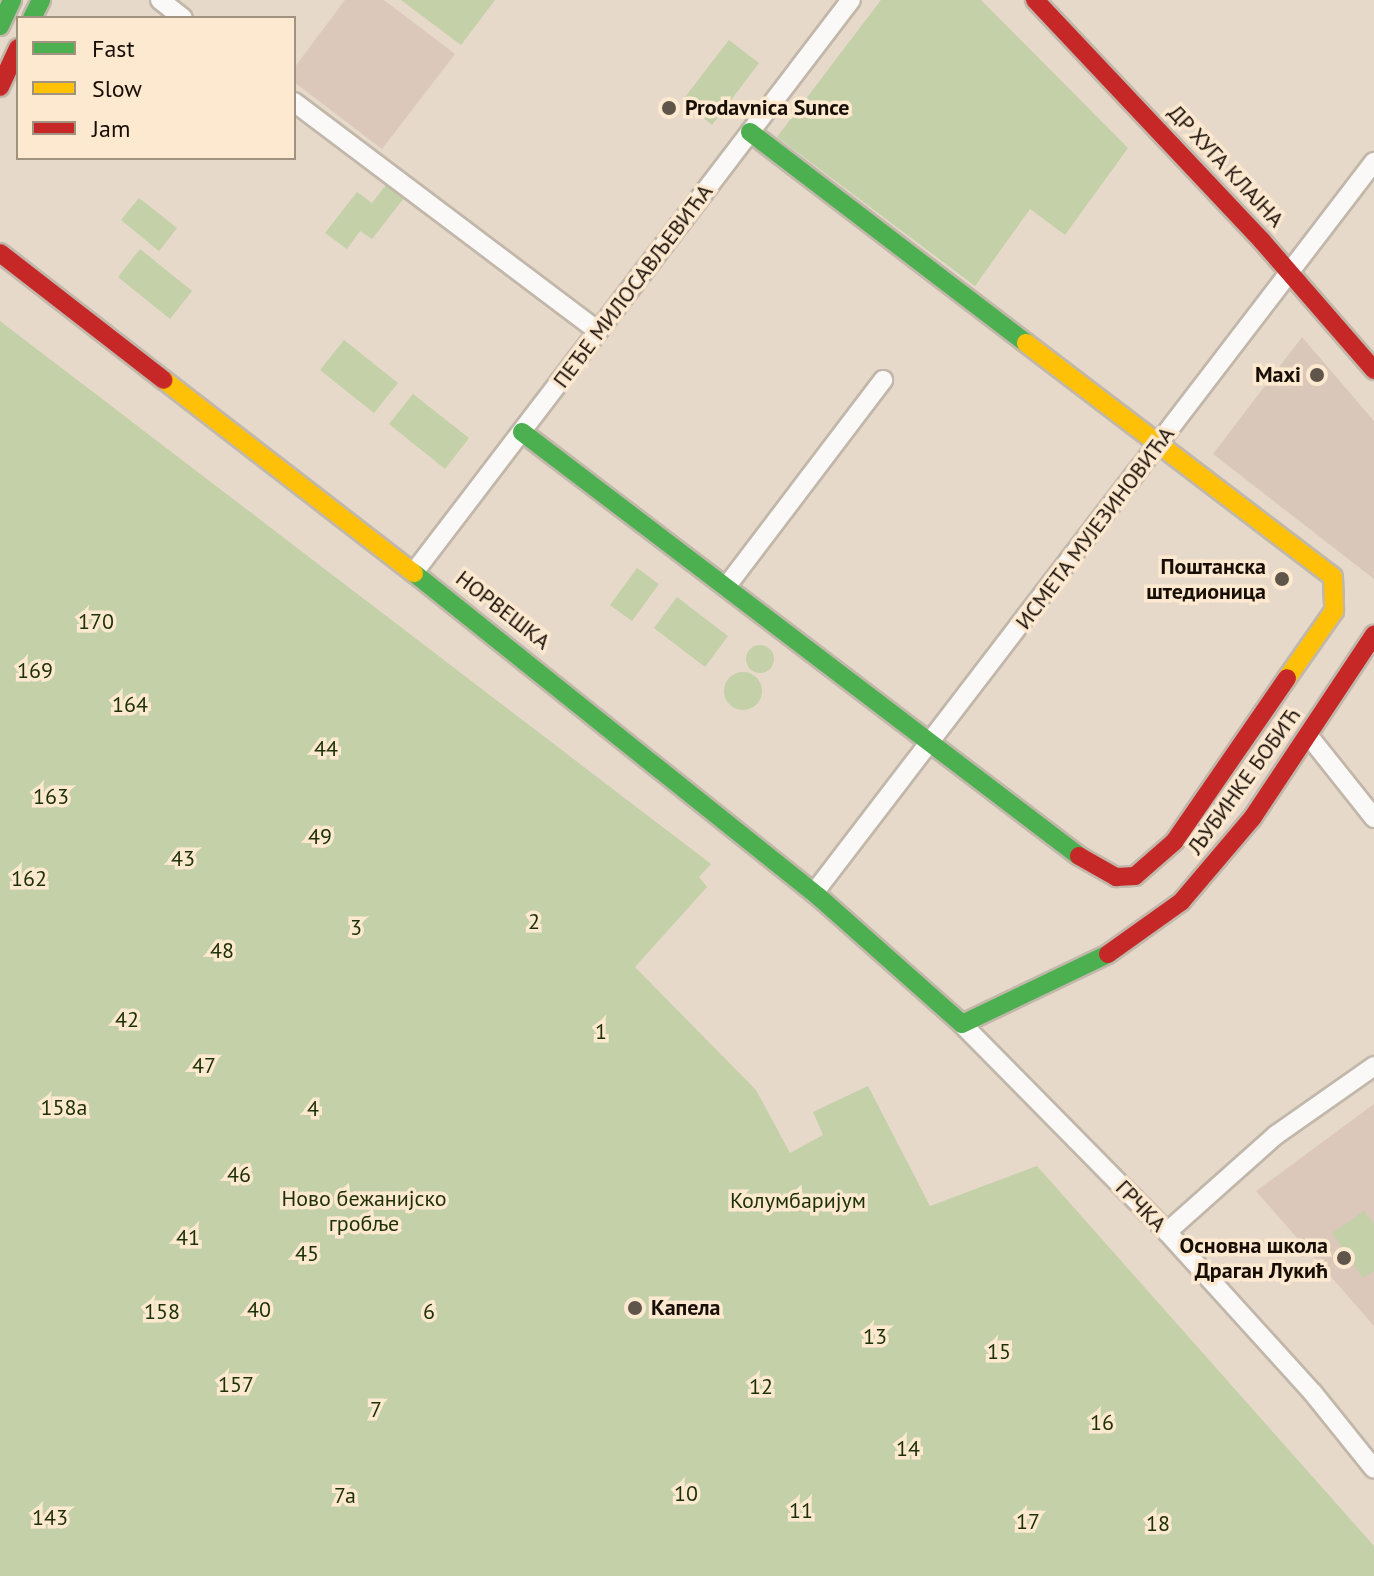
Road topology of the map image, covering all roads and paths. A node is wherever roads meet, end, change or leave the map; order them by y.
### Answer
1 (12, 0) edge
2 (160, 0) edge
3 (851, 0) edge
4 (1035, 0) edge
5 (180, 16) edge
6 (0, 26) edge
7 (16, 52) edge
8 (0, 87) edge
9 (296, 104) edge
10 (750, 132) junction
11 (1374, 162) edge
12 (0, 253) edge
13 (1290, 273) junction
14 (598, 331) junction
15 (1374, 370) edge
16 (883, 380) dead end
17 (522, 432) junction
18 (1160, 442) junction
19 (415, 571) junction
20 (726, 587) junction
21 (1374, 635) edge
22 (1308, 735) junction
23 (932, 744) junction
24 (1374, 818) edge
25 (814, 893) junction
26 (962, 1024) junction
27 (1374, 1066) edge
28 (1167, 1232) junction
29 (1374, 1469) edge

1 - 6 main road
2 - 5 street
3 - 10 street, ПЕЂЕ МИЛОСАВЉЕВИЋА
4 - 13 main road, ДР ХУГА КЛАЈНА
7 - 8 main road
9 - 14 street
10 - 14 street, ПЕЂЕ МИЛОСАВЉЕВИЋА
10 - 18 main road
11 - 13 street, ИСМЕТА МУЈЕЗИНОВИЋА
12 - 19 main road, НОРВЕШКА
13 - 15 main road, ДР ХУГА КЛАЈНА
13 - 18 street, ИСМЕТА МУЈЕЗИНОВИЋА
14 - 17 street, ПЕЂЕ МИЛОСАВЉЕВИЋА
16 - 20 street
17 - 19 street, ПЕЂЕ МИЛОСАВЉЕВИЋА
17 - 20 main road
18 - 23 street, ИСМЕТА МУЈЕЗИНОВИЋА
18 - 23 main road
19 - 25 main road, НОРВЕШКА
20 - 23 main road
21 - 22 main road, ЉУБИНКЕ БОБИЋ
22 - 24 street
22 - 26 main road, ЉУБИНКЕ БОБИЋ
23 - 25 street, ИСМЕТА МУЈЕЗИНОВИЋА
25 - 26 main road, НОРВЕШКА
26 - 28 street, ГРЧКА
27 - 28 street
28 - 29 street, ГРЧКА

